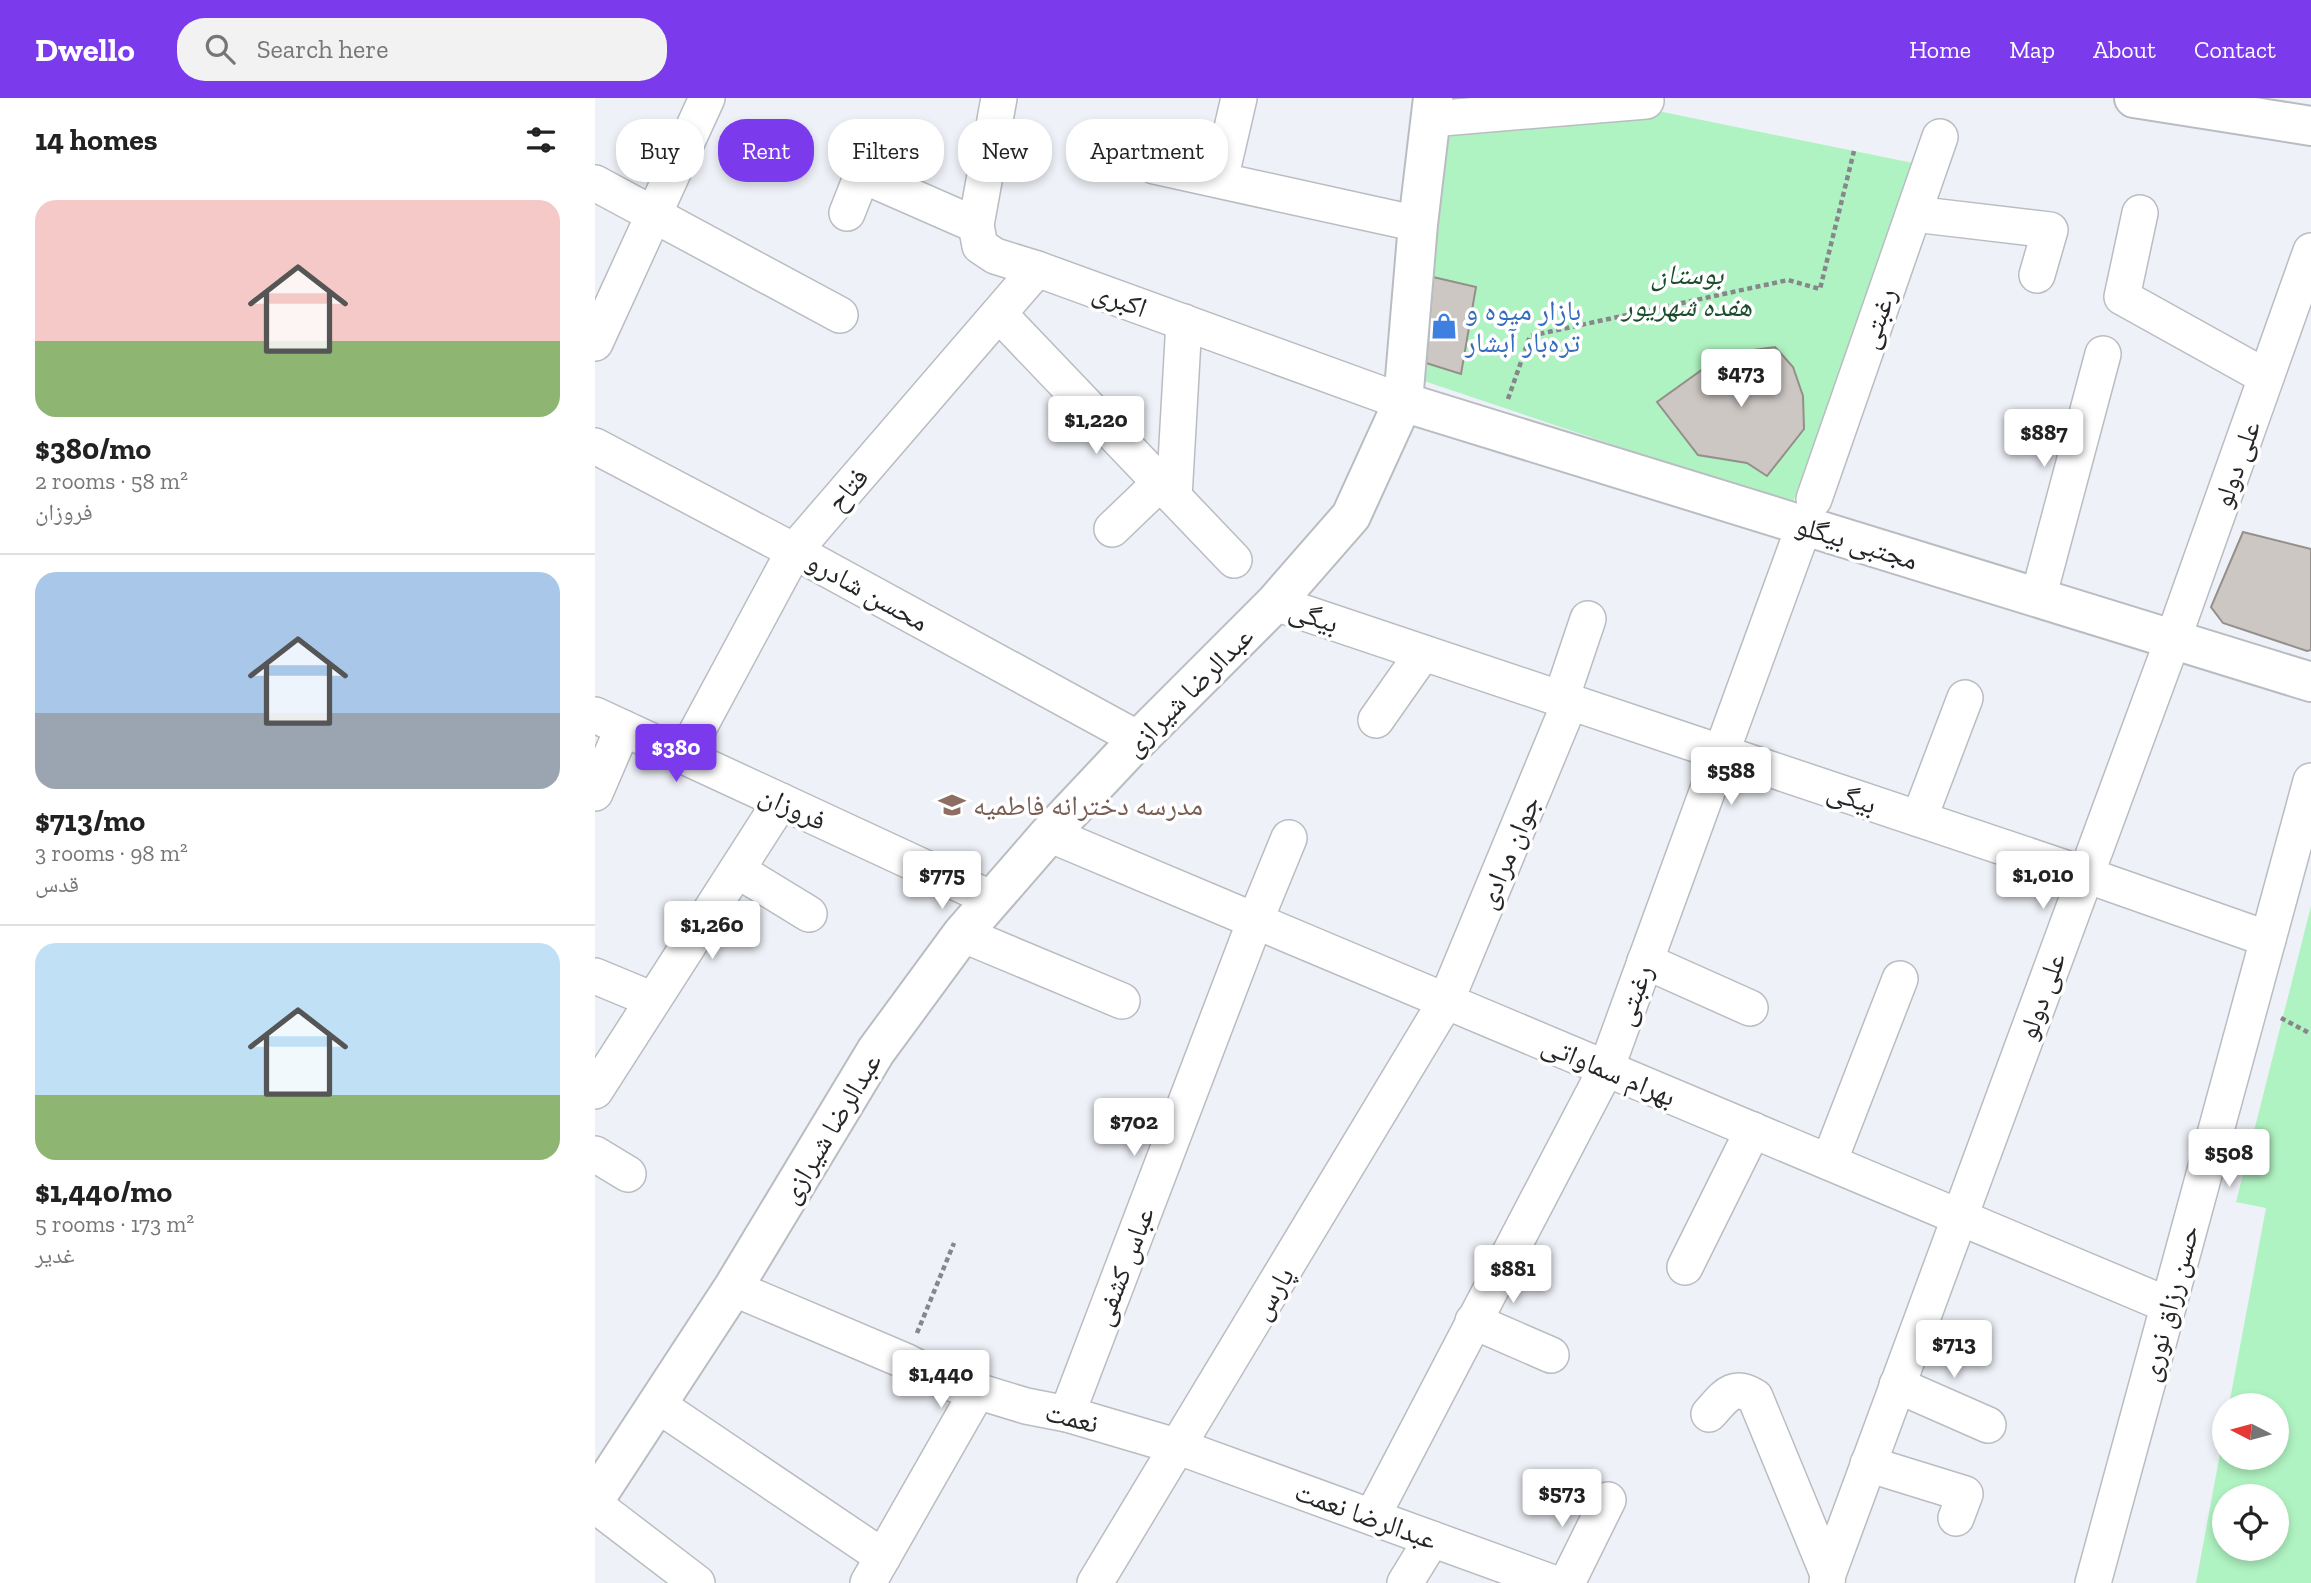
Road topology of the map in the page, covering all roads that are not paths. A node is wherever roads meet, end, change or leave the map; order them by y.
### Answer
1 (707, 98) edge
2 (999, 98) edge
3 (1239, 98) edge
4 (2134, 98) edge
5 (1646, 101) dead end
6 (1432, 108) edge
7 (2311, 126) edge
8 (1940, 137) dead end
9 (1228, 145) edge
10 (1228, 182) edge
11 (595, 183) edge
12 (654, 213) junction
13 (847, 213) dead end
14 (2140, 213) dead end
15 (1914, 214) junction
16 (1417, 224) junction
17 (976, 225) junction
18 (2311, 251) edge
19 (1037, 269) junction
20 (2037, 275) dead end
21 (999, 314) junction
22 (840, 315) dead end
23 (1184, 323) junction
24 (595, 343) edge
25 (2103, 354) dead end
26 (2266, 377) junction
27 (1403, 402) junction
28 (595, 446) edge
29 (1167, 490) junction
30 (1809, 513) junction
31 (1112, 529) dead end
32 (794, 551) junction
33 (1234, 560) dead end
34 (2038, 598) junction
35 (1275, 603) junction
36 (1588, 619) dead end
37 (2173, 639) junction
38 (1423, 653) junction
39 (2311, 682) edge
40 (1965, 698) dead end
41 (1566, 700) junction
42 (1376, 720) dead end
43 (609, 722) edge
44 (695, 735) dead end
45 (1140, 740) junction
46 (1721, 753) junction
47 (2311, 781) edge
48 (595, 793) edge
49 (781, 801) junction
50 (1919, 819) junction
51 (1049, 834) junction
52 (1289, 838) dead end
53 (737, 870) junction
54 (2086, 875) junction
55 (992, 899) junction
56 (809, 914) dead end
57 (1255, 921) junction
58 (962, 934) junction
59 (2268, 939) junction
60 (1645, 961) junction
61 (595, 976) edge
62 (1900, 979) dead end
63 (653, 1000) junction
64 (1122, 1001) dead end
65 (1446, 1001) junction
66 (1750, 1008) dead end
67 (1606, 1069) junction
68 (595, 1091) edge
69 (1753, 1130) junction
70 (595, 1154) edge
71 (1829, 1162) junction
72 (628, 1174) dead end
73 (1959, 1217) junction
74 (1685, 1267) dead end
75 (733, 1289) junction
76 (2168, 1305) junction
77 (1473, 1321) junction
78 (1551, 1354) dead end
79 (1897, 1385) junction
80 (977, 1392) junction
81 (658, 1405) junction
82 (1067, 1414) junction
83 (1709, 1414) dead end
84 (1988, 1425) dead end
85 (1179, 1447) junction
86 (1868, 1464) junction
87 (598, 1487) edge
88 (1608, 1500) dead end
89 (1372, 1517) junction
90 (1956, 1518) dead end
91 (1432, 1539) junction
92 (876, 1570) edge
93 (1827, 1578) edge
94 (697, 1583) edge
95 (1095, 1583) edge
96 (1405, 1583) edge
97 (1553, 1583) edge
98 (1567, 1583) edge
99 (2093, 1583) edge

1 - 12 street
2 - 17 street
3 - 9 street
4 - 7 street
5 - 6 street
6 - 16 street, عبدالرضا شیرازی
8 - 15 street, رغبتی
10 - 16 street
11 - 12 street
12 - 22 street
12 - 24 street
13 - 17 street
14 - 26 street
15 - 20 street
15 - 30 street, رغبتی
16 - 27 street, عبدالرضا شیرازی
17 - 19 street, اکبری
18 - 26 street, علی دولو
19 - 21 street, فتاح
19 - 23 street, اکبری
21 - 29 street
21 - 32 street, فتاح
23 - 27 street, اکبری
23 - 29 street
25 - 34 street
26 - 37 street, علی دولو
27 - 30 street, مجتبی بیگلو
27 - 35 street, عبدالرضا شیرازی
28 - 32 street, محسن شادرو
29 - 31 street
29 - 33 street
30 - 34 street, مجتبی بیگلو
30 - 46 street, رغبتی
32 - 44 street, فتاح
32 - 45 street, محسن شادرو
34 - 37 street, مجتبی بیگلو
35 - 38 street, بیگی
35 - 45 street, عبدالرضا شیرازی
36 - 41 street, جوان مرادی
37 - 39 street, مجتبی بیگلو
37 - 54 street, علی دولو
38 - 41 street, بیگی
38 - 42 street
40 - 50 street
41 - 46 street, بیگی
41 - 65 street, جوان مرادی
43 - 48 street
43 - 49 street, فروزان
45 - 51 street, عبدالرضا شیرازی
46 - 50 street, بیگی
46 - 60 street, رغبتی
47 - 59 street, حسن رزاق نوری
49 - 53 street
49 - 55 street, فروزان
50 - 54 street, بیگی
51 - 55 street, عبدالرضا شیرازی
51 - 57 street, بهرام سماواتی
52 - 57 street, عباس کشفی
53 - 56 street
53 - 63 street
54 - 59 street, بیگی
54 - 73 street, علی دولو
55 - 58 street, عبدالرضا شیرازی
57 - 65 street, بهرام سماواتی
57 - 82 street, عباس کشفی
58 - 64 street
58 - 75 street, عبدالرضا شیرازی
59 - 76 street, حسن رزاق نوری
60 - 66 street
60 - 67 street, رغبتی
61 - 63 street
62 - 71 street
63 - 68 street
65 - 67 street, بهرام سماواتی
65 - 85 street, پارس
67 - 69 street, بهرام سماواتی
67 - 77 street, رغبتی
69 - 71 street, بهرام سماواتی
69 - 74 street
70 - 72 street
71 - 73 street, بهرام سماواتی
73 - 76 street, بهرام سماواتی
73 - 79 street, علی دولو
75 - 80 street, نعمت
75 - 81 street, عبدالرضا شیرازی
76 - 99 street, حسن رزاق نوری
77 - 78 street
77 - 89 street, رغبتی
79 - 84 street
79 - 86 street, علی دولو
80 - 82 street, نعمت
80 - 92 street
81 - 87 street, عبدالرضا شیرازی
81 - 92 street
82 - 85 street, نعمت
83 - 93 street
85 - 89 street, عبدالرضا نعمت
85 - 95 street, پارس
86 - 90 street
86 - 93 street, علی دولو
87 - 94 street
88 - 98 street
89 - 91 street, عبدالرضا نعمت
91 - 96 street
91 - 97 street, عبدالرضا نعمت

